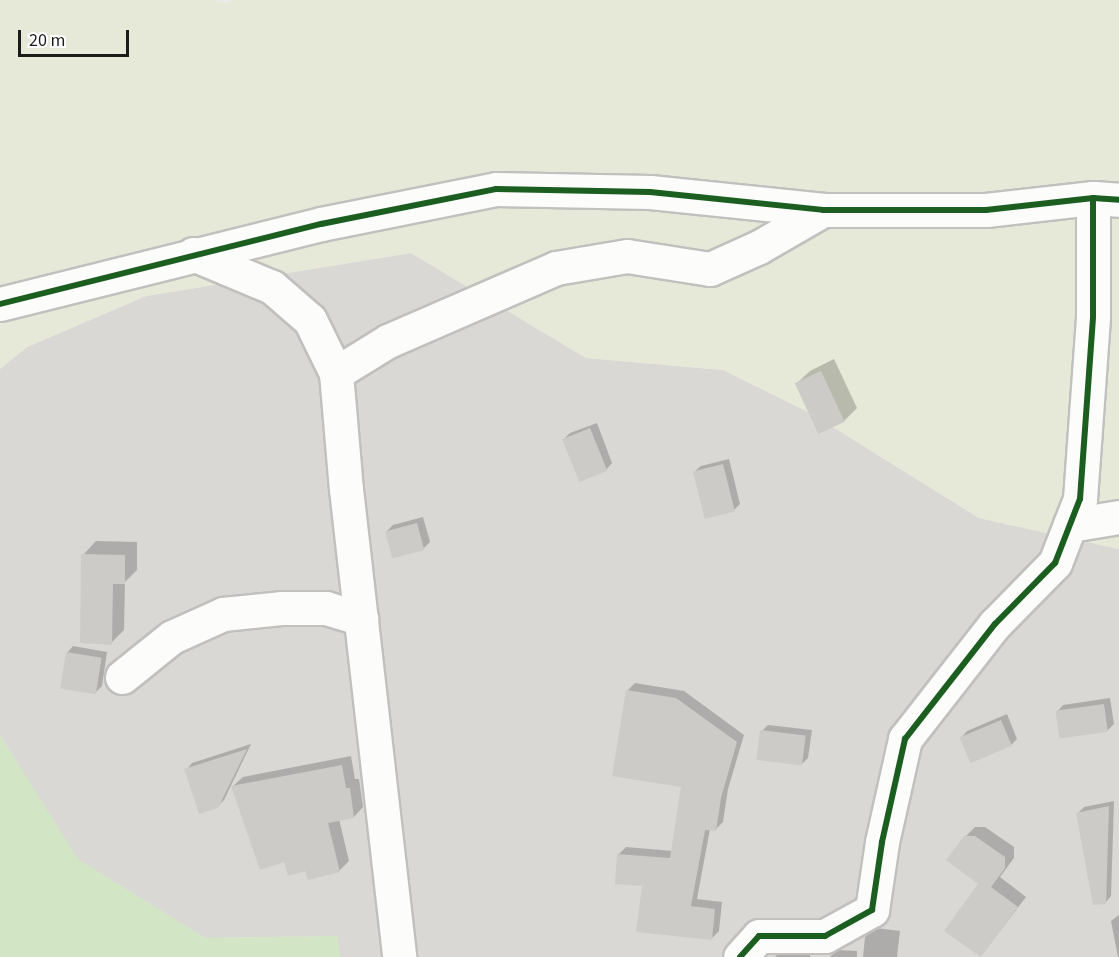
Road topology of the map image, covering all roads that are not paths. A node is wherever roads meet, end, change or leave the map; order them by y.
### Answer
1 (1106, 199) edge
2 (824, 210) junction
3 (193, 254) junction
4 (0, 304) edge
5 (336, 373) junction
6 (1119, 517) edge
7 (1070, 525) junction
8 (361, 619) junction
9 (122, 677) dead end
10 (399, 957) edge
11 (740, 957) edge

1 - 2 street
1 - 7 street
2 - 3 street
2 - 5 street
3 - 4 street
3 - 5 street
5 - 8 street
6 - 7 street
7 - 11 street
8 - 9 street
8 - 10 street

